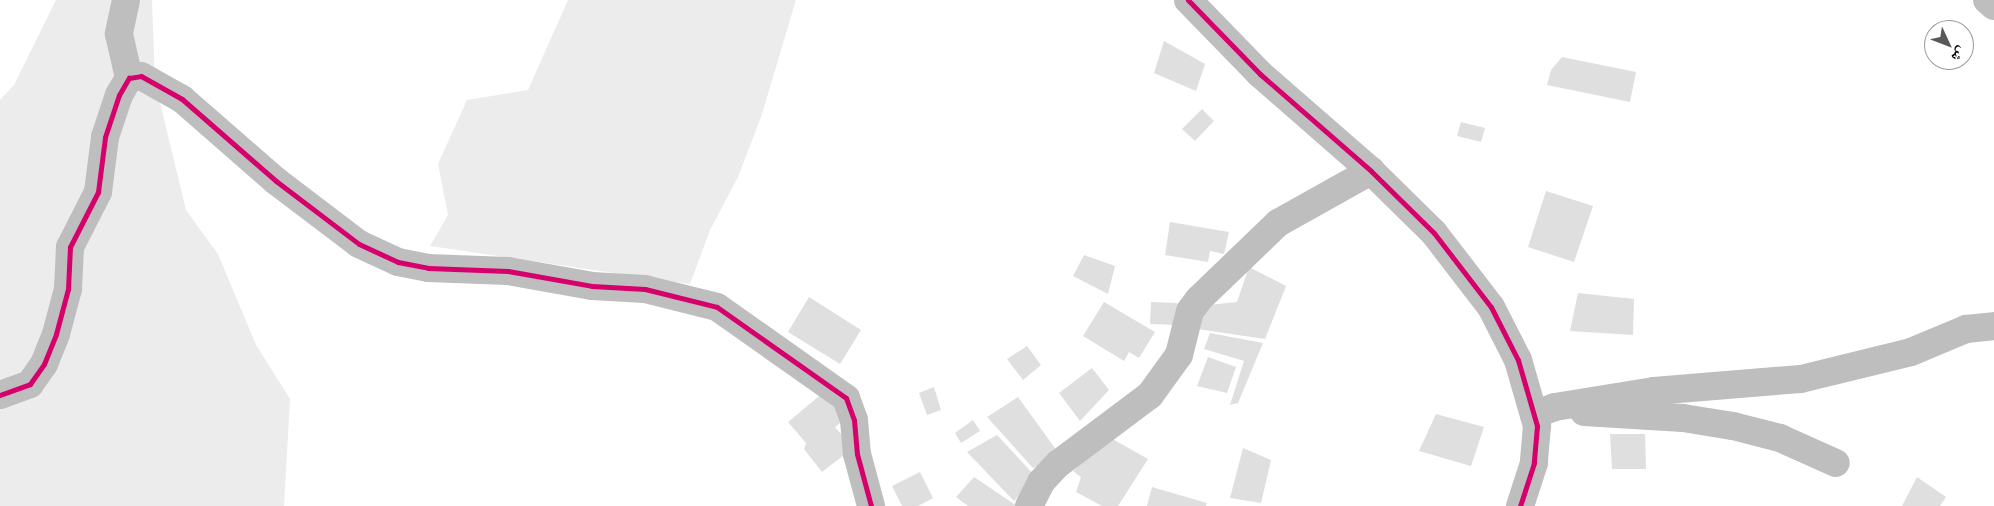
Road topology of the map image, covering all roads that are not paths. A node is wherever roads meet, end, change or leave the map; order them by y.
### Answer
1 (126, 0) edge
2 (1188, 0) edge
3 (1987, 0) edge
4 (1994, 6) edge
5 (129, 78) junction
6 (1371, 171) junction
7 (1994, 326) edge
8 (0, 394) edge
9 (1545, 411) junction
10 (1836, 464) dead end
11 (871, 506) edge
12 (1029, 506) edge
13 (1520, 506) edge

1 - 5 street
2 - 6 street
3 - 4 street
5 - 8 street
5 - 11 street
6 - 9 street
6 - 12 street
7 - 9 street
9 - 10 street
9 - 13 street

